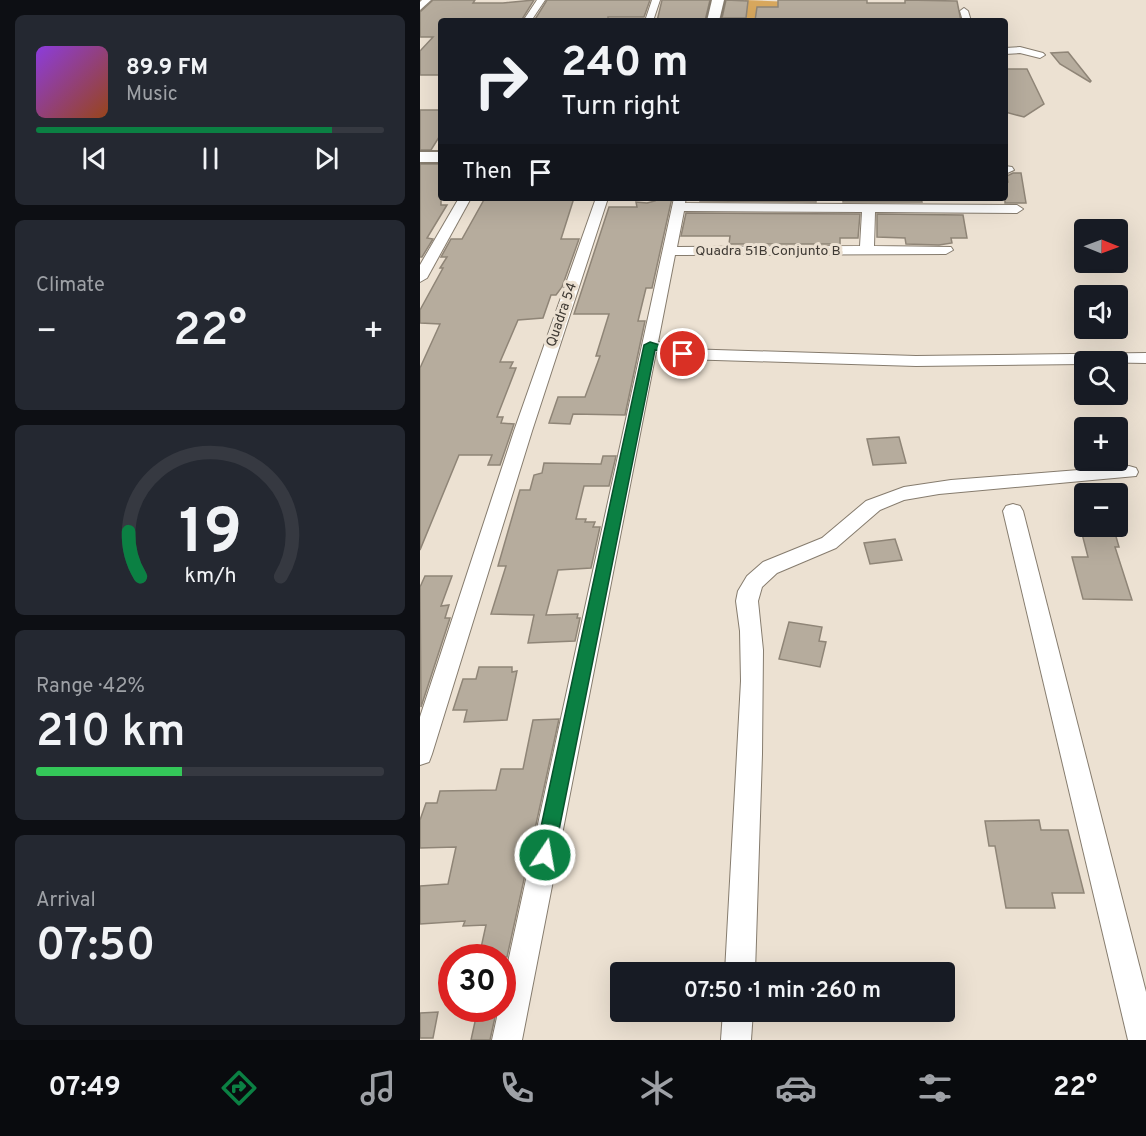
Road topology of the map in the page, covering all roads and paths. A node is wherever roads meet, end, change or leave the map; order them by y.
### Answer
1 (427, 0) edge
2 (541, 0) edge
3 (657, 0) edge
4 (718, 0) edge
5 (420, 7) edge
6 (964, 11) dead end
7 (529, 18) edge
8 (650, 18) edge
9 (715, 18) edge
10 (966, 18) edge
11 (1008, 51) edge
12 (1040, 55) dead end
13 (463, 201) edge
14 (601, 201) edge
15 (679, 202) edge
16 (931, 203) edge
17 (869, 208) junction
18 (1017, 209) dead end
19 (867, 250) junction
20 (946, 250) dead end
21 (669, 251) junction
22 (420, 278) edge
23 (650, 345) junction
24 (1146, 358) edge
25 (1129, 472) dead end
26 (1013, 511) dead end
27 (420, 754) edge
28 (741, 962) edge
29 (737, 1022) edge
30 (507, 1040) edge
31 (736, 1040) edge
32 (1143, 1040) edge

1 - 5 street
2 - 7 street
3 - 8 street
4 - 9 street
6 - 10 street
11 - 12 street
13 - 22 street
14 - 27 street, Quadra 54
15 - 17 street
15 - 21 street
16 - 17 street
16 - 18 street
17 - 19 street
19 - 20 street, Quadra 51B Conjunto B
19 - 21 street, Quadra 51B Conjunto B
21 - 23 street
23 - 24 street
23 - 30 street
25 - 28 street
26 - 32 street
29 - 31 street

